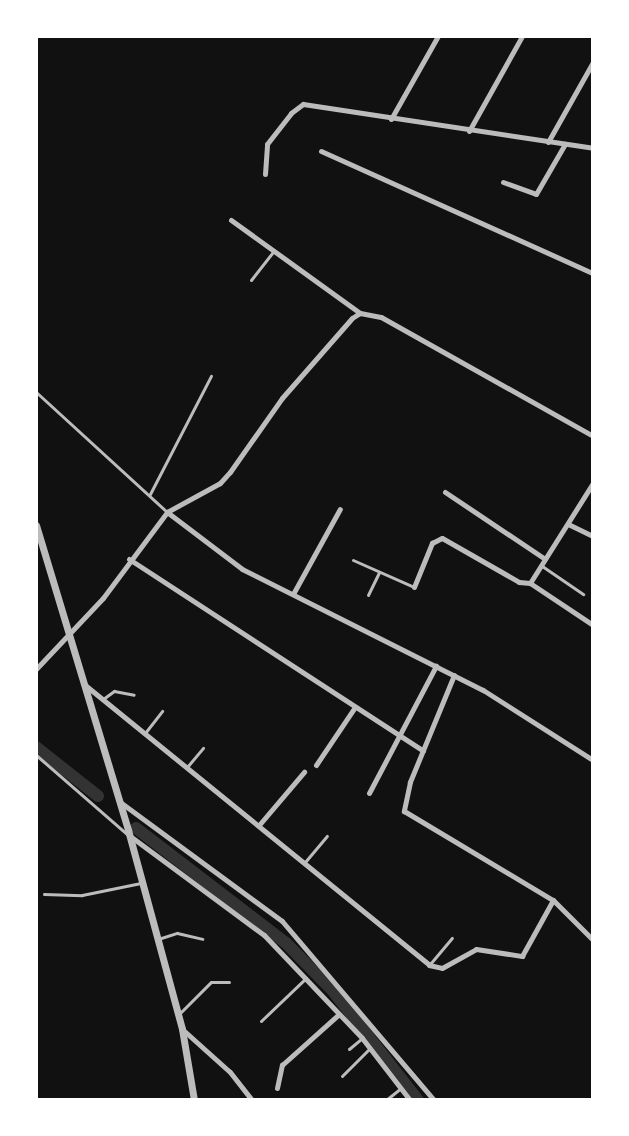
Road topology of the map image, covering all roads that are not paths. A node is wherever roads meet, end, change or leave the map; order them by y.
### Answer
1 (438, 36) edge
2 (522, 36) edge
3 (593, 62) edge
4 (391, 119) junction
5 (469, 132) junction
6 (548, 142) junction
7 (565, 144) junction
8 (593, 148) edge
9 (321, 151) dead end
10 (265, 174) dead end
11 (503, 182) dead end
12 (231, 220) dead end
13 (275, 250) junction
14 (593, 273) edge
15 (251, 280) dead end
16 (360, 313) junction
17 (211, 376) dead end
18 (36, 392) edge
19 (593, 436) edge
20 (593, 483) edge
21 (445, 492) dead end
22 (150, 494) junction
23 (340, 509) dead end
24 (167, 512) junction
25 (568, 524) junction
26 (36, 525) edge
27 (593, 536) edge
28 (129, 559) junction
29 (545, 559) junction
30 (353, 560) dead end
31 (541, 565) junction
32 (380, 572) junction
33 (530, 583) junction
34 (414, 587) joint
35 (292, 594) junction
36 (583, 594) dead end
37 (368, 595) dead end
38 (593, 625) edge
39 (69, 635) junction
40 (436, 666) junction
41 (36, 669) edge
42 (454, 675) junction
43 (85, 685) junction
44 (134, 695) dead end
45 (103, 699) junction
46 (355, 707) junction
47 (162, 711) dead end
48 (145, 733) junction
49 (399, 734) junction
50 (204, 748) dead end
51 (423, 751) junction
52 (36, 755) edge
53 (593, 760) edge
54 (316, 765) dead end
55 (187, 767) junction
56 (304, 772) dead end
57 (369, 793) dead end
58 (119, 801) junction
59 (259, 825) junction
60 (327, 836) dead end
61 (129, 837) junction
62 (305, 863) junction
63 (142, 883) junction
64 (44, 894) dead end
65 (553, 900) junction
66 (452, 938) dead end
67 (158, 939) junction
68 (202, 939) dead end
69 (593, 940) edge
70 (429, 965) junction
71 (306, 978) junction
72 (229, 982) dead end
73 (339, 1014) junction
74 (178, 1015) junction
75 (261, 1021) dead end
76 (182, 1029) junction
77 (362, 1038) junction
78 (371, 1048) junction
79 (348, 1049) dead end
80 (342, 1076) dead end
81 (277, 1088) dead end
82 (401, 1088) junction
83 (194, 1100) edge
84 (252, 1100) edge
85 (386, 1100) edge
86 (410, 1100) edge
87 (434, 1100) edge

1 - 4 street
2 - 5 street
3 - 6 street
4 - 5 street
4 - 10 street
5 - 6 street
6 - 7 street
7 - 8 street
7 - 11 street
9 - 14 street
12 - 13 street
13 - 15 lane
13 - 16 street
16 - 19 street
16 - 24 street
17 - 22 lane
18 - 22 lane
20 - 25 street
21 - 29 street
22 - 24 lane
23 - 35 street
24 - 28 street
24 - 35 street
25 - 27 street
25 - 29 street
26 - 39 street
28 - 39 street
28 - 46 street
29 - 31 street
30 - 32 lane
31 - 33 street
31 - 36 lane
32 - 34 lane
32 - 37 lane
33 - 34 street
33 - 38 street
35 - 40 street
39 - 41 street
39 - 43 street
40 - 42 street
40 - 49 street
42 - 51 street
42 - 53 street
43 - 45 street
43 - 58 street
44 - 45 lane
45 - 48 street
46 - 49 street
46 - 54 street
47 - 48 lane
48 - 55 street
49 - 51 street
49 - 57 street
50 - 55 lane
51 - 65 street
52 - 61 lane
55 - 59 street
56 - 59 street
58 - 61 street
58 - 87 street
59 - 62 street
60 - 62 lane
61 - 63 street
61 - 71 street
62 - 70 street
63 - 64 lane
63 - 67 street
65 - 69 street
65 - 70 street
66 - 70 lane
67 - 68 lane
67 - 74 street
71 - 73 street
71 - 75 lane
72 - 74 lane
73 - 77 street
73 - 81 street
74 - 76 street
76 - 83 street
76 - 84 street
77 - 78 street
77 - 79 lane
78 - 80 lane
78 - 82 street
82 - 85 lane
82 - 86 street

